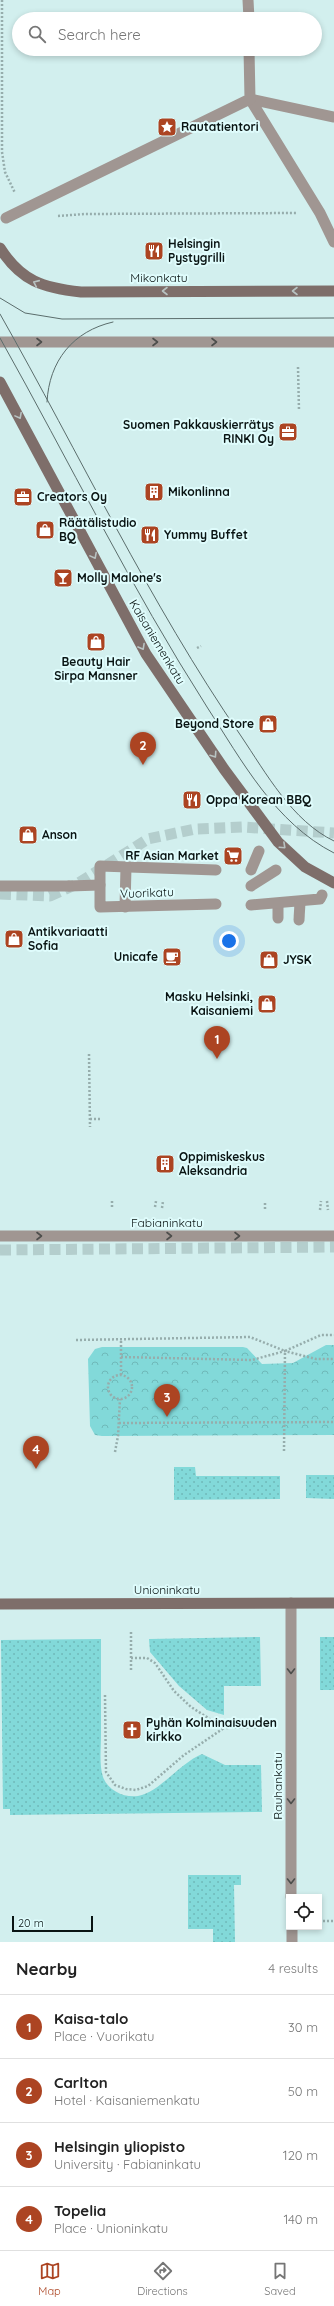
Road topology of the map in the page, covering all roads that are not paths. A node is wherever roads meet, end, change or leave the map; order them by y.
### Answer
1 (248, 0) edge
2 (249, 12) edge
3 (249, 56) edge
4 (250, 99) junction
5 (334, 117) edge
6 (6, 218) dead end
7 (334, 242) edge
8 (0, 248) edge
9 (334, 291) edge
10 (0, 342) edge
11 (334, 342) edge
12 (0, 382) edge
13 (259, 851) dead end
14 (126, 867) junction
15 (216, 870) dead end
16 (251, 870) dead end
17 (276, 870) dead end
18 (334, 883) edge
19 (100, 885) junction
20 (0, 886) edge
21 (251, 886) dead end
22 (322, 895) dead end
23 (300, 902) junction
24 (216, 904) dead end
25 (278, 904) junction
26 (252, 905) dead end
27 (126, 907) junction
28 (278, 918) dead end
29 (299, 920) dead end
30 (0, 1236) edge
31 (334, 1236) edge
32 (291, 1603) junction
33 (334, 1603) edge
34 (0, 1604) edge
35 (291, 1894) edge
36 (292, 1930) edge
37 (292, 1942) edge

1 - 2 street
3 - 4 street
4 - 5 street
4 - 6 street
4 - 7 street
9 -> 8 main road, Mikonkatu
10 -> 11 street
12 -> 18 main road, Kaisaniemenkatu
13 - 16 street
14 - 15 street, Vuorikatu
14 - 19 street, Vuorikatu
14 - 27 street
17 - 21 street
19 - 20 street
19 - 27 street, Vuorikatu
22 - 23 street
23 - 25 street
23 - 29 street
24 - 27 street, Vuorikatu
25 - 26 street
25 - 28 street
30 -> 31 street, Fabianinkatu
32 - 33 main road, Unioninkatu
32 - 34 main road, Unioninkatu
32 -> 35 street, Rauhankatu
36 - 37 street

